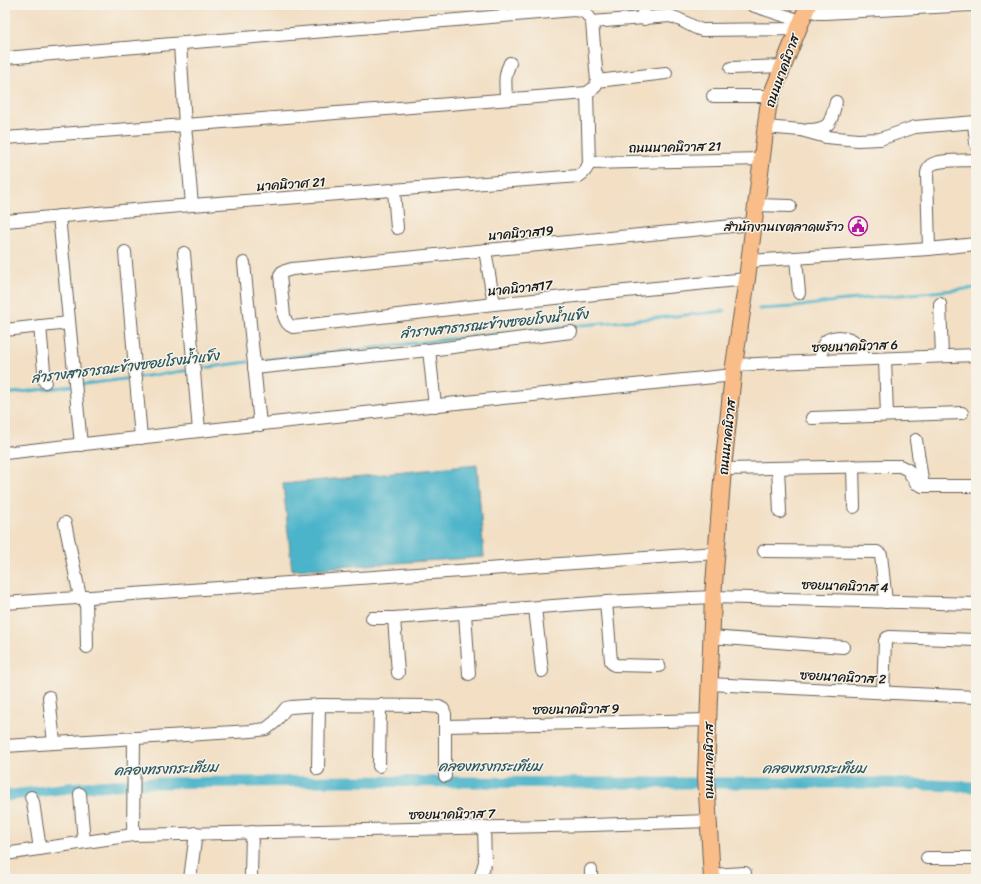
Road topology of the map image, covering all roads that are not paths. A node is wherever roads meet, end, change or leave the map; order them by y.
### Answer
1 (643, 5) edge
2 (752, 5) edge
3 (971, 5) edge
4 (803, 16) edge
5 (644, 18) junction
6 (592, 22) junction
7 (180, 44) junction
8 (5, 58) edge
9 (510, 63) dead end
10 (783, 66) junction
11 (731, 68) dead end
12 (666, 73) dead end
13 (597, 81) junction
14 (587, 93) junction
15 (713, 96) dead end
16 (771, 96) junction
17 (506, 99) junction
18 (836, 102) dead end
19 (975, 123) edge
20 (185, 125) junction
21 (765, 127) junction
22 (801, 130) junction
23 (5, 138) edge
24 (976, 144) edge
25 (761, 159) junction
26 (976, 160) edge
27 (589, 163) junction
28 (394, 190) junction
29 (192, 205) junction
30 (756, 205) junction
31 (790, 206) dead end
32 (59, 216) junction
33 (5, 221) edge
34 (754, 224) junction
35 (397, 228) dead end
36 (976, 244) edge
37 (929, 249) junction
38 (485, 250) junction
39 (125, 252) dead end
40 (184, 253) dead end
41 (796, 258) junction
42 (749, 261) junction
43 (244, 263) dead end
44 (747, 280) junction
45 (799, 293) dead end
46 (494, 304) junction
47 (940, 304) dead end
48 (69, 323) junction
49 (40, 326) junction
50 (297, 326) joint
51 (5, 330) edge
52 (571, 332) dead end
53 (429, 350) junction
54 (976, 355) edge
55 (942, 356) junction
56 (864, 359) junction
57 (885, 359) junction
58 (821, 361) junction
59 (254, 368) junction
60 (734, 370) junction
61 (46, 382) dead end
62 (435, 406) junction
63 (962, 413) dead end
64 (887, 416) junction
65 (812, 418) dead end
66 (260, 425) junction
67 (199, 431) junction
68 (141, 438) junction
69 (916, 440) dead end
70 (80, 445) junction
71 (5, 453) edge
72 (853, 466) junction
73 (778, 468) junction
74 (723, 469) junction
75 (923, 486) junction
76 (976, 486) edge
77 (854, 507) dead end
78 (780, 512) dead end
79 (65, 523) dead end
80 (764, 552) dead end
81 (716, 554) junction
82 (83, 597) junction
83 (713, 597) junction
84 (606, 602) junction
85 (886, 602) junction
86 (5, 603) edge
87 (976, 604) edge
88 (535, 608) junction
89 (465, 613) junction
90 (372, 618) dead end
91 (394, 618) junction
92 (711, 636) junction
93 (976, 640) edge
94 (88, 647) dead end
95 (843, 647) dead end
96 (659, 666) dead end
97 (542, 672) dead end
98 (398, 673) dead end
99 (469, 674) dead end
100 (709, 684) junction
101 (883, 693) junction
102 (49, 697) dead end
103 (976, 697) edge
104 (319, 705) junction
105 (380, 705) junction
106 (708, 720) junction
107 (445, 726) junction
108 (134, 739) junction
109 (54, 744) junction
110 (5, 746) edge
111 (379, 766) dead end
112 (318, 769) dead end
113 (445, 776) dead end
114 (80, 794) dead end
115 (31, 797) dead end
116 (708, 821) junction
117 (484, 827) junction
118 (252, 832) junction
119 (196, 833) junction
120 (133, 835) junction
121 (84, 842) junction
122 (40, 849) junction
123 (5, 854) edge
124 (927, 858) dead end
125 (976, 858) edge
126 (745, 873) dead end
127 (251, 876) dead end
128 (712, 877) edge
129 (190, 879) edge
130 (480, 879) edge

1 - 5 street
2 - 4 street
3 - 4 street
4 - 5 street
4 - 10 main road, ถนนนาคนิวาส
5 - 6 street
6 - 7 street
6 - 13 street
7 - 8 street
7 - 20 street
9 - 17 street
10 - 11 street
10 - 16 main road, ถนนนาคนิวาส
12 - 13 street
13 - 14 street
14 - 17 street
14 - 27 street
15 - 16 street
16 - 21 main road, ถนนนาคนิวาส
17 - 20 street
18 - 22 street
19 - 22 street
19 - 24 street
20 - 23 street
20 - 29 street
21 - 22 street
21 - 25 main road, ถนนนาคนิวาส
25 - 27 street, ถนนนาคนิวาส 21
25 - 30 main road, ถนนนาคนิวาส
26 - 37 street
27 - 28 street, นาคนิวาศ 21
28 - 29 street, นาคนิวาศ 21
28 - 35 street
29 - 32 street, นาคนิวาศ 21
30 - 31 street
30 - 34 main road, ถนนนาคนิวาส
32 - 33 street, นาคนิวาศ 21
32 - 48 street
34 - 38 street, นาคนิวาส19
34 - 42 main road, ถนนนาคนิวาส
36 - 37 street
37 - 41 street
38 - 46 street
38 - 50 street, นาคนิวาส19
39 - 68 street
40 - 67 street
41 - 42 street
41 - 45 street
42 - 44 main road, ถนนนาคนิวาส
43 - 59 street
44 - 46 street, นาคนิวาส17
44 - 60 main road, ถนนนาคนิวาส
46 - 50 street, นาคนิวาส17
47 - 55 street
48 - 49 street
48 - 70 street
49 - 51 street
49 - 61 street
52 - 53 street
53 - 59 street
53 - 62 street
54 - 55 street, ซอยนาคนิวาส 6
55 - 57 street, ซอยนาคนิวาส 6
56 - 57 street, ซอยนาคนิวาส 6
56 - 58 street, ซอยนาคนิวาส 6
56 - 58 street
57 - 64 street
58 - 60 street, ซอยนาคนิวาส 6
59 - 66 street
60 - 62 street, ซอยนาคนิวาส 6
60 - 74 main road, ถนนนาคนิวาส
62 - 66 street, ซอยนาคนิวาส 6
63 - 64 street
64 - 65 street
66 - 67 street, ซอยนาคนิวาส 6
67 - 68 street, ซอยนาคนิวาส 6
68 - 70 street, ซอยนาคนิวาส 6
69 - 75 street
70 - 71 street, ซอยนาคนิวาส 6
72 - 73 street
72 - 75 street
72 - 77 street
73 - 74 street
73 - 78 street
74 - 81 main road, ถนนนาคนิวาส
75 - 76 street
79 - 82 street
80 - 85 street
81 - 82 street
81 - 83 main road, ถนนนาคนิวาส
82 - 86 street
82 - 94 street
83 - 84 street, ซอยนาคนิวาส 4
83 - 85 street, ซอยนาคนิวาส 4
83 - 92 main road, ถนนนาคนิวาส
84 - 88 street, ซอยนาคนิวาส 4
84 - 96 street
85 - 87 street, ซอยนาคนิวาส 4
88 - 89 street, ซอยนาคนิวาส 4
88 - 97 street
89 - 91 street, ซอยนาคนิวาส 4
89 - 99 street
90 - 91 street, ซอยนาคนิวาส 4
91 - 98 street
92 - 95 street
92 - 100 main road, ถนนนาคนิวาส
93 - 101 street
100 - 101 street, ซอยนาคนิวาส 2
100 - 106 main road, ถนนนาคนิวาส
101 - 103 street, ซอยนาคนิวาส 2
102 - 109 street
104 - 105 street
104 - 108 street
104 - 112 street
105 - 107 street
105 - 111 street
106 - 107 street, ซอยนาคนิวาส 9
106 - 116 main road, ถนนนาคนิวาส
107 - 113 street
108 - 109 street
108 - 120 street
109 - 110 street
114 - 121 street
115 - 122 street
116 - 117 street, ซอยนาคนิวาส 7
116 - 128 main road, ถนนนาคนิวาส
117 - 118 street, ซอยนาคนิวาส 7
117 - 130 street
118 - 119 street, ซอยนาคนิวาส 7
118 - 127 street
119 - 120 street, ซอยนาคนิวาส 7
119 - 129 street
120 - 121 street, ซอยนาคนิวาส 7
121 - 122 street, ซอยนาคนิวาส 7
122 - 123 street, ซอยนาคนิวาส 7
124 - 125 street
126 - 128 street

